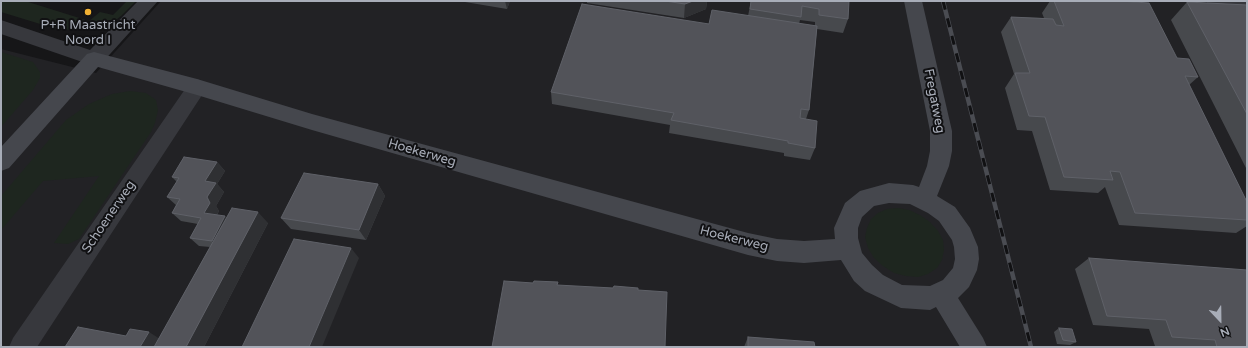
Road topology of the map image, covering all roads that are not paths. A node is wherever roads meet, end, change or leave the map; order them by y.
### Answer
1 (149, 1) edge
2 (913, 1) edge
3 (1215, 1) edge
4 (1247, 3) edge
5 (1, 27) edge
6 (94, 59) junction
7 (197, 87) junction
8 (1, 162) edge
9 (924, 200) junction
10 (848, 249) junction
11 (942, 294) junction
12 (22, 347) edge
13 (974, 347) edge

1 - 6 street
2 - 9 street, Fregatweg
3 - 4 street
5 - 6 street, Hoekerweg
6 - 7 street, Hoekerweg
6 - 8 street
7 - 10 street, Hoekerweg
7 - 12 street, Schoenerweg
9 - 10 street
9 - 11 street
10 - 11 street
11 - 13 street

